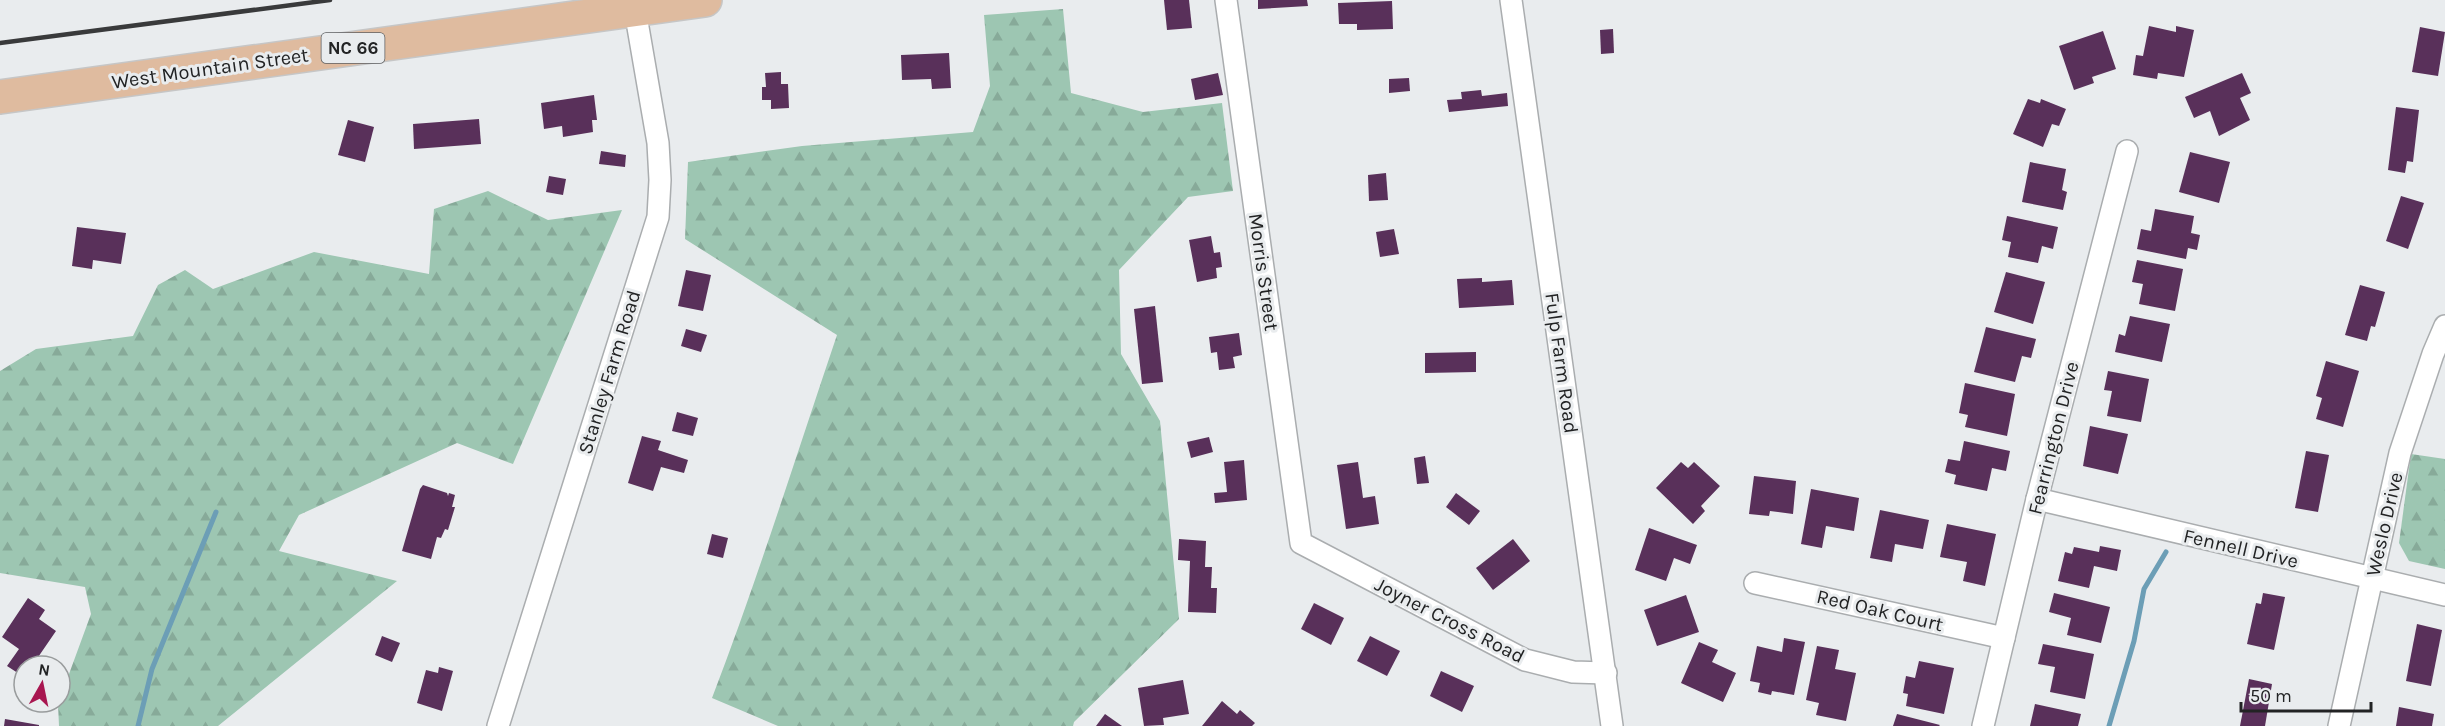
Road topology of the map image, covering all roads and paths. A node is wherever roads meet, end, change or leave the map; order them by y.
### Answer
1 (705, 0) edge
2 (1226, 0) edge
3 (1511, 0) edge
4 (635, 10) junction
5 (0, 97) edge
6 (2127, 151) dead end
7 (2445, 326) edge
8 (2037, 499) junction
9 (1301, 543) joint
10 (2372, 579) junction
11 (1755, 583) dead end
12 (2445, 595) edge
13 (2004, 638) junction
14 (1606, 673) junction
15 (498, 726) edge
16 (1612, 726) edge
17 (1983, 726) edge
18 (2339, 726) edge

1 - 4 main road, West Mountain Street / NC 66
2 - 9 street, Morris Street
3 - 14 street, Fulp Farm Road
4 - 5 main road, West Mountain Street / NC 66
4 - 15 street, Stanley Farm Road
6 - 8 street, Fearrington Drive
7 - 10 street, Weslo Drive
8 - 10 street, Fennell Drive
8 - 13 street, Fearrington Drive
9 - 14 street, Joyner Cross Road
10 - 12 street, Fennell Drive
10 - 18 street, Weslo Drive
11 - 13 street, Red Oak Court
13 - 17 street, Fearrington Drive
14 - 16 street, Fulp Farm Road

